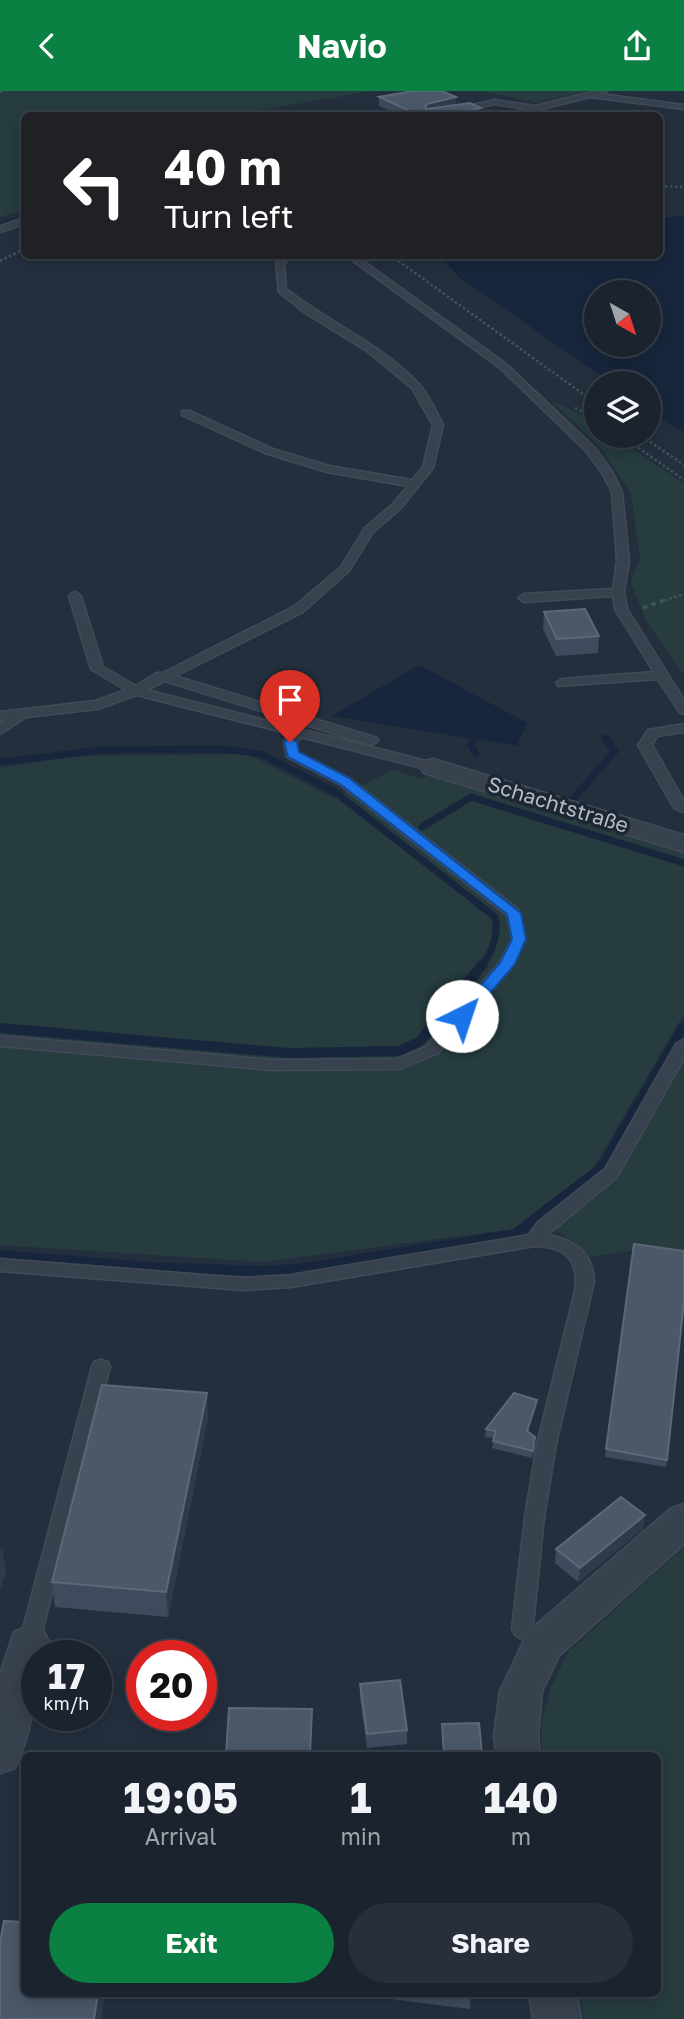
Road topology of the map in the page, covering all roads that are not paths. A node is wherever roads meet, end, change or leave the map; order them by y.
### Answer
1 (603, 91) edge
2 (590, 94) junction
3 (684, 107) edge
4 (534, 108) junction
5 (446, 112) edge
6 (521, 112) edge
7 (21, 222) edge
8 (0, 229) edge
9 (284, 259) edge
10 (355, 259) edge
11 (186, 413) dead end
12 (415, 484) junction
13 (618, 592) junction
14 (75, 596) dead end
15 (524, 598) dead end
16 (663, 674) junction
17 (161, 676) junction
18 (562, 683) dead end
19 (136, 691) junction
20 (684, 710) edge
21 (23, 713) junction
22 (0, 716) edge
23 (684, 729) edge
24 (0, 730) edge
25 (299, 732) junction
26 (424, 764) junction
27 (684, 808) edge
28 (684, 844) edge
29 (0, 1041) edge
30 (684, 1044) edge
31 (535, 1240) junction
32 (0, 1265) edge
33 (102, 1367) dead end
34 (684, 1520) edge
35 (30, 1640) edge
36 (544, 1644) junction
37 (21, 1674) edge
38 (518, 1752) edge
39 (0, 1754) edge
40 (554, 1997) edge
41 (557, 2019) edge

1 - 2 lane
2 - 3 lane
2 - 4 lane
4 - 5 lane
4 - 6 lane
7 - 8 lane
9 - 12 lane
10 - 13 lane
11 - 12 lane
12 - 17 lane
13 - 15 lane
13 - 16 lane
14 - 19 lane
16 - 18 lane
16 - 20 lane
17 - 19 lane
17 - 26 lane
19 - 21 lane
19 - 25 lane
21 - 22 lane
21 - 24 lane
23 - 27 lane
25 - 26 lane
25 - 29 lane
26 - 28 street, Schachtstraße
30 - 31 lane
31 - 32 lane
31 - 36 lane
33 - 35 lane
34 - 36 street
36 - 38 street
37 - 39 street
40 - 41 street

